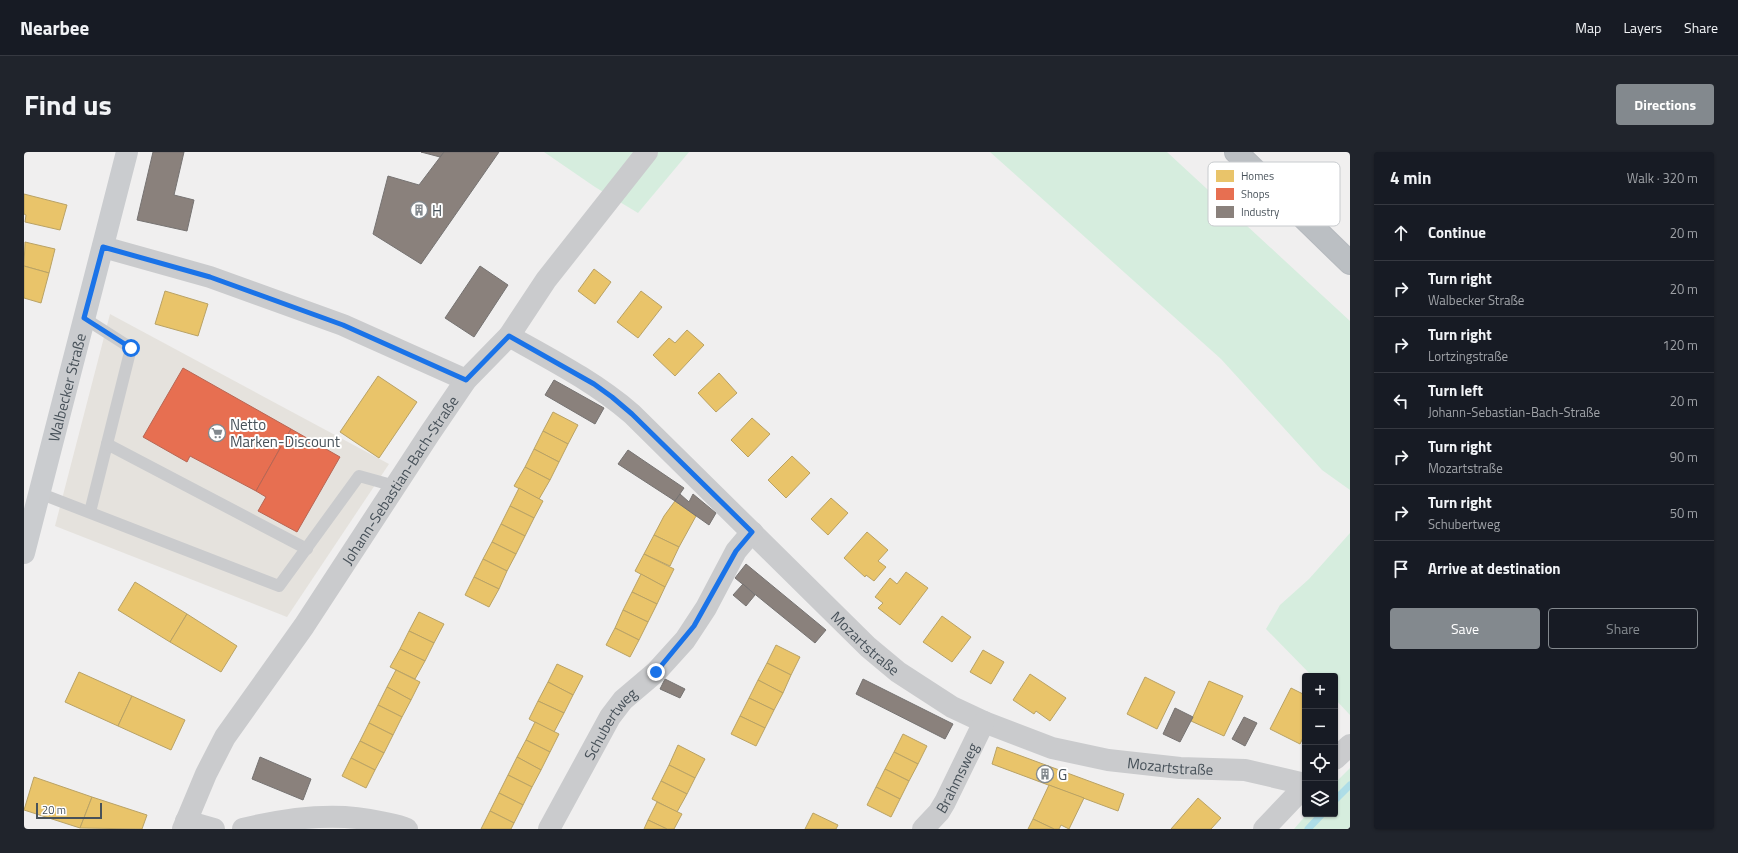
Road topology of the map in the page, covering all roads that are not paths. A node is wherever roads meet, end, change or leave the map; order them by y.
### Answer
1 (127, 152) edge
2 (647, 152) edge
3 (1236, 152) edge
4 (1246, 162) edge
5 (1312, 226) edge
6 (103, 247) junction
7 (1350, 263) edge
8 (84, 318) junction
9 (509, 336) junction
10 (466, 380) junction
11 (107, 444) junction
12 (394, 486) junction
13 (39, 493) junction
14 (90, 512) junction
15 (752, 532) junction
16 (307, 549) junction
17 (24, 553) edge
18 (984, 722) junction
19 (1350, 745) edge
20 (1338, 755) edge
21 (1302, 784) edge
22 (1302, 788) edge
23 (185, 825) edge
24 (214, 829) edge
25 (243, 829) edge
26 (406, 829) edge
27 (549, 829) edge
28 (923, 829) edge
29 (1264, 829) edge

1 - 6 main road, Walbecker Straße
2 - 9 street, Johann-Sebastian-Bach-Straße
3 - 4 highway
5 - 7 highway
6 - 8 main road, Walbecker Straße
6 - 10 street
8 - 11 lane
8 - 13 main road, Walbecker Straße
9 - 10 street, Johann-Sebastian-Bach-Straße
9 - 15 street, Mozartstraße
10 - 12 street, Johann-Sebastian-Bach-Straße
11 - 14 lane
11 - 16 lane
12 - 16 lane
12 - 23 street, Johann-Sebastian-Bach-Straße
13 - 14 lane
13 - 17 main road, Walbecker Straße
14 - 16 lane
15 - 18 street, Mozartstraße
15 - 27 street, Schubertweg
18 - 21 street, Mozartstraße
18 - 28 street, Brahmsweg
19 - 20 street
22 - 29 street
23 - 24 street
25 - 26 street

